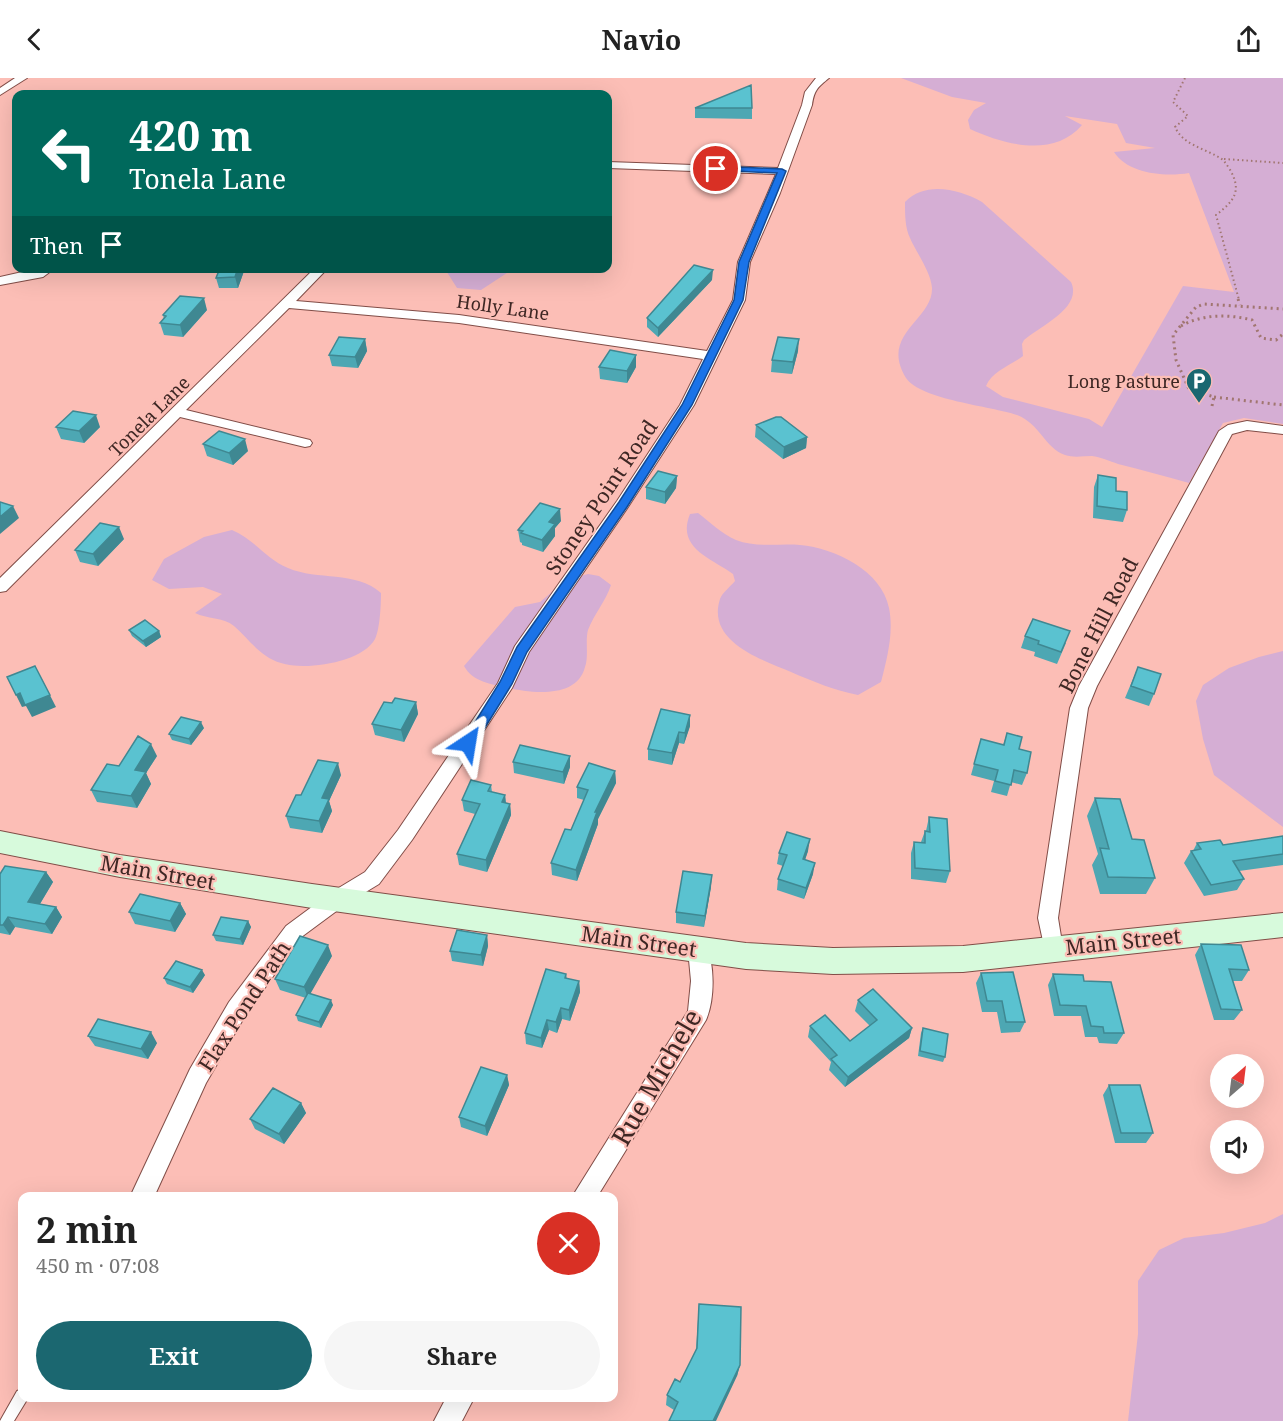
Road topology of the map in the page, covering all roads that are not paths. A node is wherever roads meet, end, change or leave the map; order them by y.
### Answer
1 (22, 78) edge
2 (824, 78) edge
3 (0, 92) edge
4 (612, 165) edge
5 (782, 171) junction
6 (12, 272) edge
7 (41, 273) edge
8 (317, 273) edge
9 (0, 282) edge
10 (287, 304) junction
11 (712, 356) junction
12 (177, 412) junction
13 (1283, 430) edge
14 (305, 443) dead end
15 (0, 587) edge
16 (0, 842) edge
17 (339, 898) junction
18 (1283, 925) edge
19 (698, 949) junction
20 (1053, 949) junction
21 (144, 1192) edge
22 (587, 1192) edge
23 (18, 1402) edge
24 (459, 1402) edge
25 (7, 1421) edge
26 (447, 1421) edge

1 - 3 street
2 - 5 street, Stoney Point Road
4 - 5 street
5 - 11 street, Stoney Point Road
6 - 9 street
7 - 9 street
8 - 10 street, Tonela Lane
10 - 11 street, Holly Lane
10 - 12 street, Tonela Lane
11 - 17 street, Stoney Point Road
12 - 14 street
12 - 15 street, Tonela Lane
13 - 20 street, Bone Hill Road
16 - 17 main road, Main Street
17 - 19 main road, Main Street
17 - 21 street, Flax Pond Path
18 - 20 main road, Main Street
19 - 20 main road, Main Street
19 - 22 street, Rue Michele
23 - 25 lane
24 - 26 street

